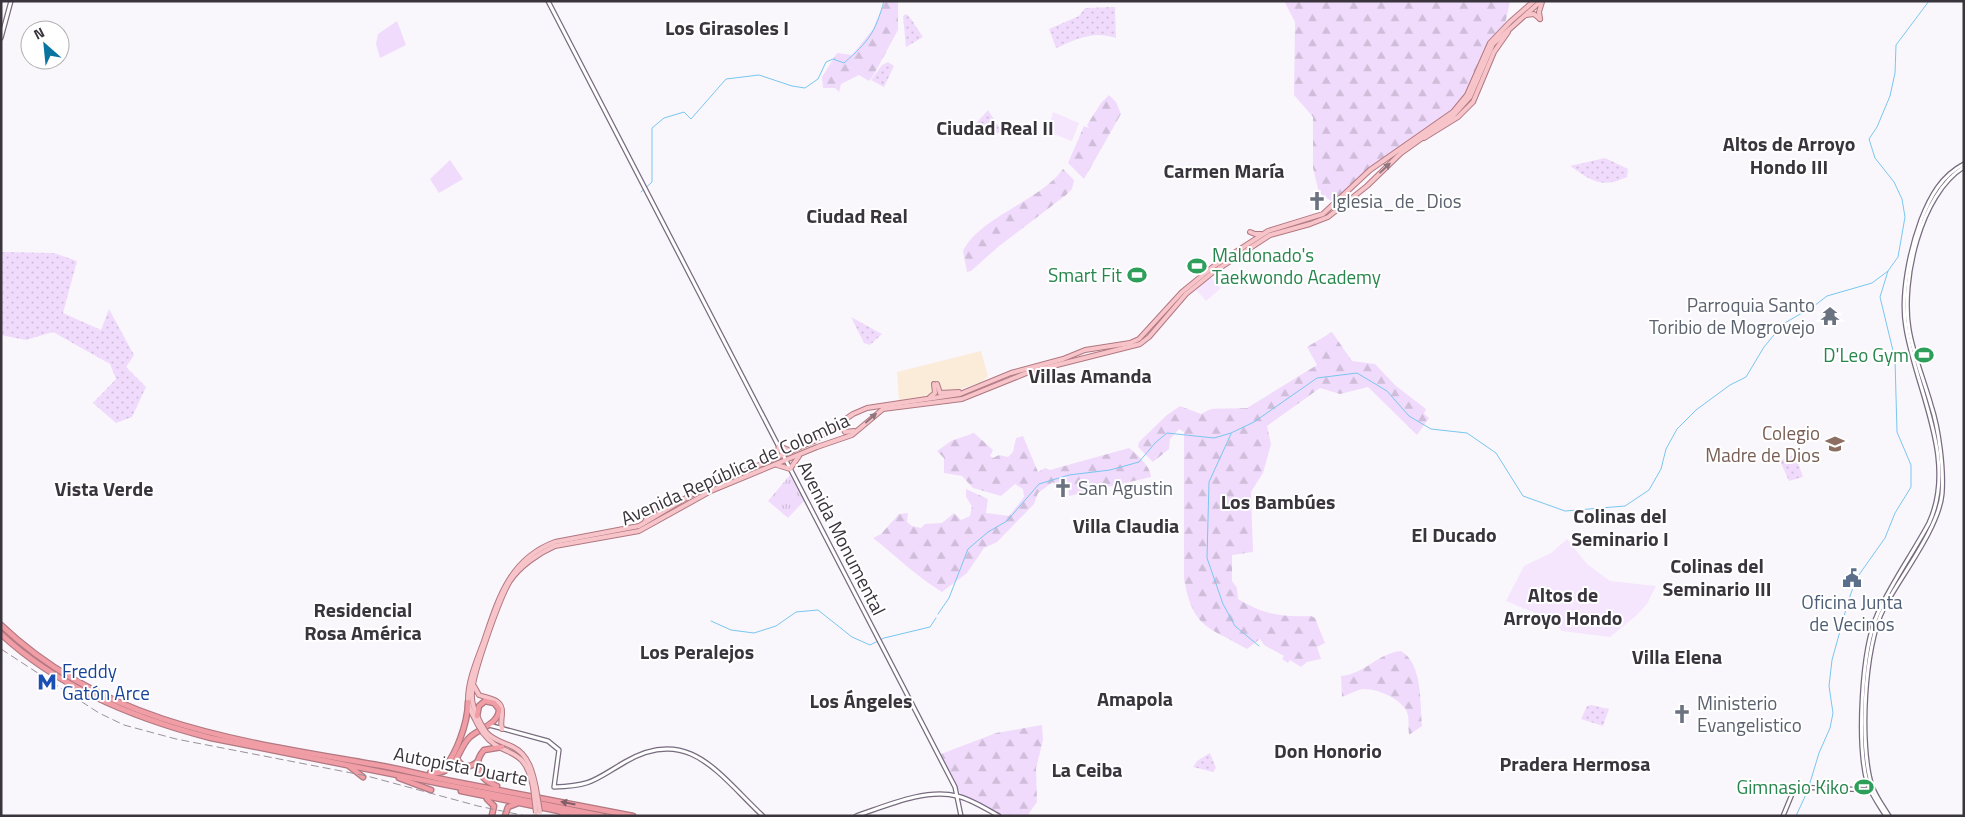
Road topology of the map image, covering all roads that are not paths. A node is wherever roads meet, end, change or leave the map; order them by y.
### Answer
1 (11, 1) edge
2 (548, 1) edge
3 (1534, 1) edge
4 (1542, 1) edge
5 (1524, 15) junction
6 (1, 38) edge
7 (1964, 166) edge
8 (1363, 176) junction
9 (1370, 182) junction
10 (1351, 187) junction
11 (1357, 194) junction
12 (1250, 232) dead end
13 (1263, 234) junction
14 (1088, 349) junction
15 (1080, 352) junction
16 (1092, 356) junction
17 (1081, 358) junction
18 (968, 391) junction
19 (922, 399) junction
20 (848, 418) junction
21 (861, 428) junction
22 (779, 446) junction
23 (792, 451) junction
24 (803, 453) junction
25 (783, 455) junction
26 (776, 458) junction
27 (786, 460) junction
28 (772, 466) junction
29 (790, 469) junction
30 (714, 487) junction
31 (665, 511) junction
32 (642, 524) junction
33 (593, 538) junction
34 (1, 625) edge
35 (1, 634) edge
36 (474, 680) junction
37 (468, 702) junction
38 (477, 716) junction
39 (497, 718) junction
40 (479, 724) junction
41 (489, 725) junction
42 (500, 728) junction
43 (484, 733) junction
44 (502, 747) junction
45 (281, 750) junction
46 (457, 758) junction
47 (478, 760) junction
48 (348, 765) junction
49 (386, 773) junction
50 (430, 773) junction
51 (419, 774) junction
52 (364, 776) dead end
53 (438, 783) junction
54 (534, 787) junction
55 (1872, 789) junction
56 (432, 790) dead end
57 (512, 791) junction
58 (481, 796) junction
59 (958, 796) junction
60 (519, 803) junction
61 (559, 811) junction
62 (538, 814) edge
63 (492, 816) edge
64 (505, 816) edge
65 (566, 816) edge
66 (587, 816) edge
67 (603, 816) edge
68 (633, 816) edge
69 (763, 816) edge
70 (856, 816) edge
71 (961, 816) edge
72 (999, 816) edge
73 (1783, 816) edge
74 (1887, 816) edge

1 - 6 main road
2 - 22 main road, Avenida Monumental
3 - 8 main road, Avenida República de Colombia
4 - 5 main road, Avenida República de Colombia
4 - 5 main road
9 -> 5 main road, Avenida República de Colombia
7 - 55 main road
8 - 9 main road
8 - 10 main road, Avenida República de Colombia
9 - 11 main road, Avenida República de Colombia
10 - 11 main road
10 - 13 main road, Avenida República de Colombia
11 - 16 main road, Avenida República de Colombia
12 - 13 main road
13 - 14 main road, Avenida República de Colombia
14 - 15 main road, Avenida República de Colombia
14 - 16 main road
15 - 17 main road
15 - 18 main road, Avenida República de Colombia
16 - 17 main road, Avenida República de Colombia
21 -> 17 main road, Avenida República de Colombia
18 - 19 main road, Avenida República de Colombia
18 - 19 main road
19 - 20 main road, Avenida República de Colombia
20 - 21 main road
20 - 23 main road, Avenida República de Colombia
21 - 24 main road, Avenida República de Colombia
22 - 23 main road
22 - 25 main road, Avenida Monumental
22 - 26 main road
23 - 25 main road, Avenida República de Colombia
24 - 27 main road, Avenida República de Colombia
24 - 29 main road
25 - 26 main road, Avenida República de Colombia
25 - 27 main road, Avenida Monumental
26 - 30 main road, Avenida República de Colombia
27 - 28 main road, Avenida República de Colombia
27 - 29 main road, Avenida Monumental
28 - 29 main road
28 - 30 main road, Avenida República de Colombia
29 - 59 main road, Avenida Monumental
30 - 31 main road, Avenida República de Colombia
30 - 33 main road, Avenida República de Colombia
31 - 32 main road, Avenida República de Colombia
31 - 32 main road
32 - 33 main road, Avenida República de Colombia
33 - 36 main road, Avenida República de Colombia
33 - 37 main road, Avenida República de Colombia
34 - 45 highway, Autopista Duarte
35 - 45 highway, Autopista Duarte
36 - 38 main road, Avenida República de Colombia
36 - 42 main road
37 - 40 main road
37 - 50 highway
38 - 39 highway
38 - 40 main road, Avenida República de Colombia
39 - 41 highway
39 - 42 main road
40 - 43 main road, bridge
41 - 42 main road
41 - 46 highway
42 - 69 main road
43 - 44 main road
43 - 54 main road
44 - 47 highway
44 - 54 main road
45 - 48 highway, Autopista Duarte
45 - 51 highway, Autopista Duarte
46 - 47 highway
46 - 50 highway
47 - 57 highway
48 - 49 highway, Autopista Duarte
48 - 52 highway
49 - 53 highway, Autopista Duarte
49 - 56 highway
50 - 51 highway
51 - 57 highway, Autopista Duarte
53 - 58 highway
53 - 67 highway, Autopista Duarte
54 - 62 main road, bridge
55 - 73 main road
55 - 74 main road
68 -> 57 highway, Autopista Duarte
58 - 60 highway
58 - 63 highway
59 - 70 main road
59 - 71 main road, Avenida Monumental
59 - 72 main road
60 - 61 highway
60 - 64 highway
61 - 65 highway
61 - 66 highway

